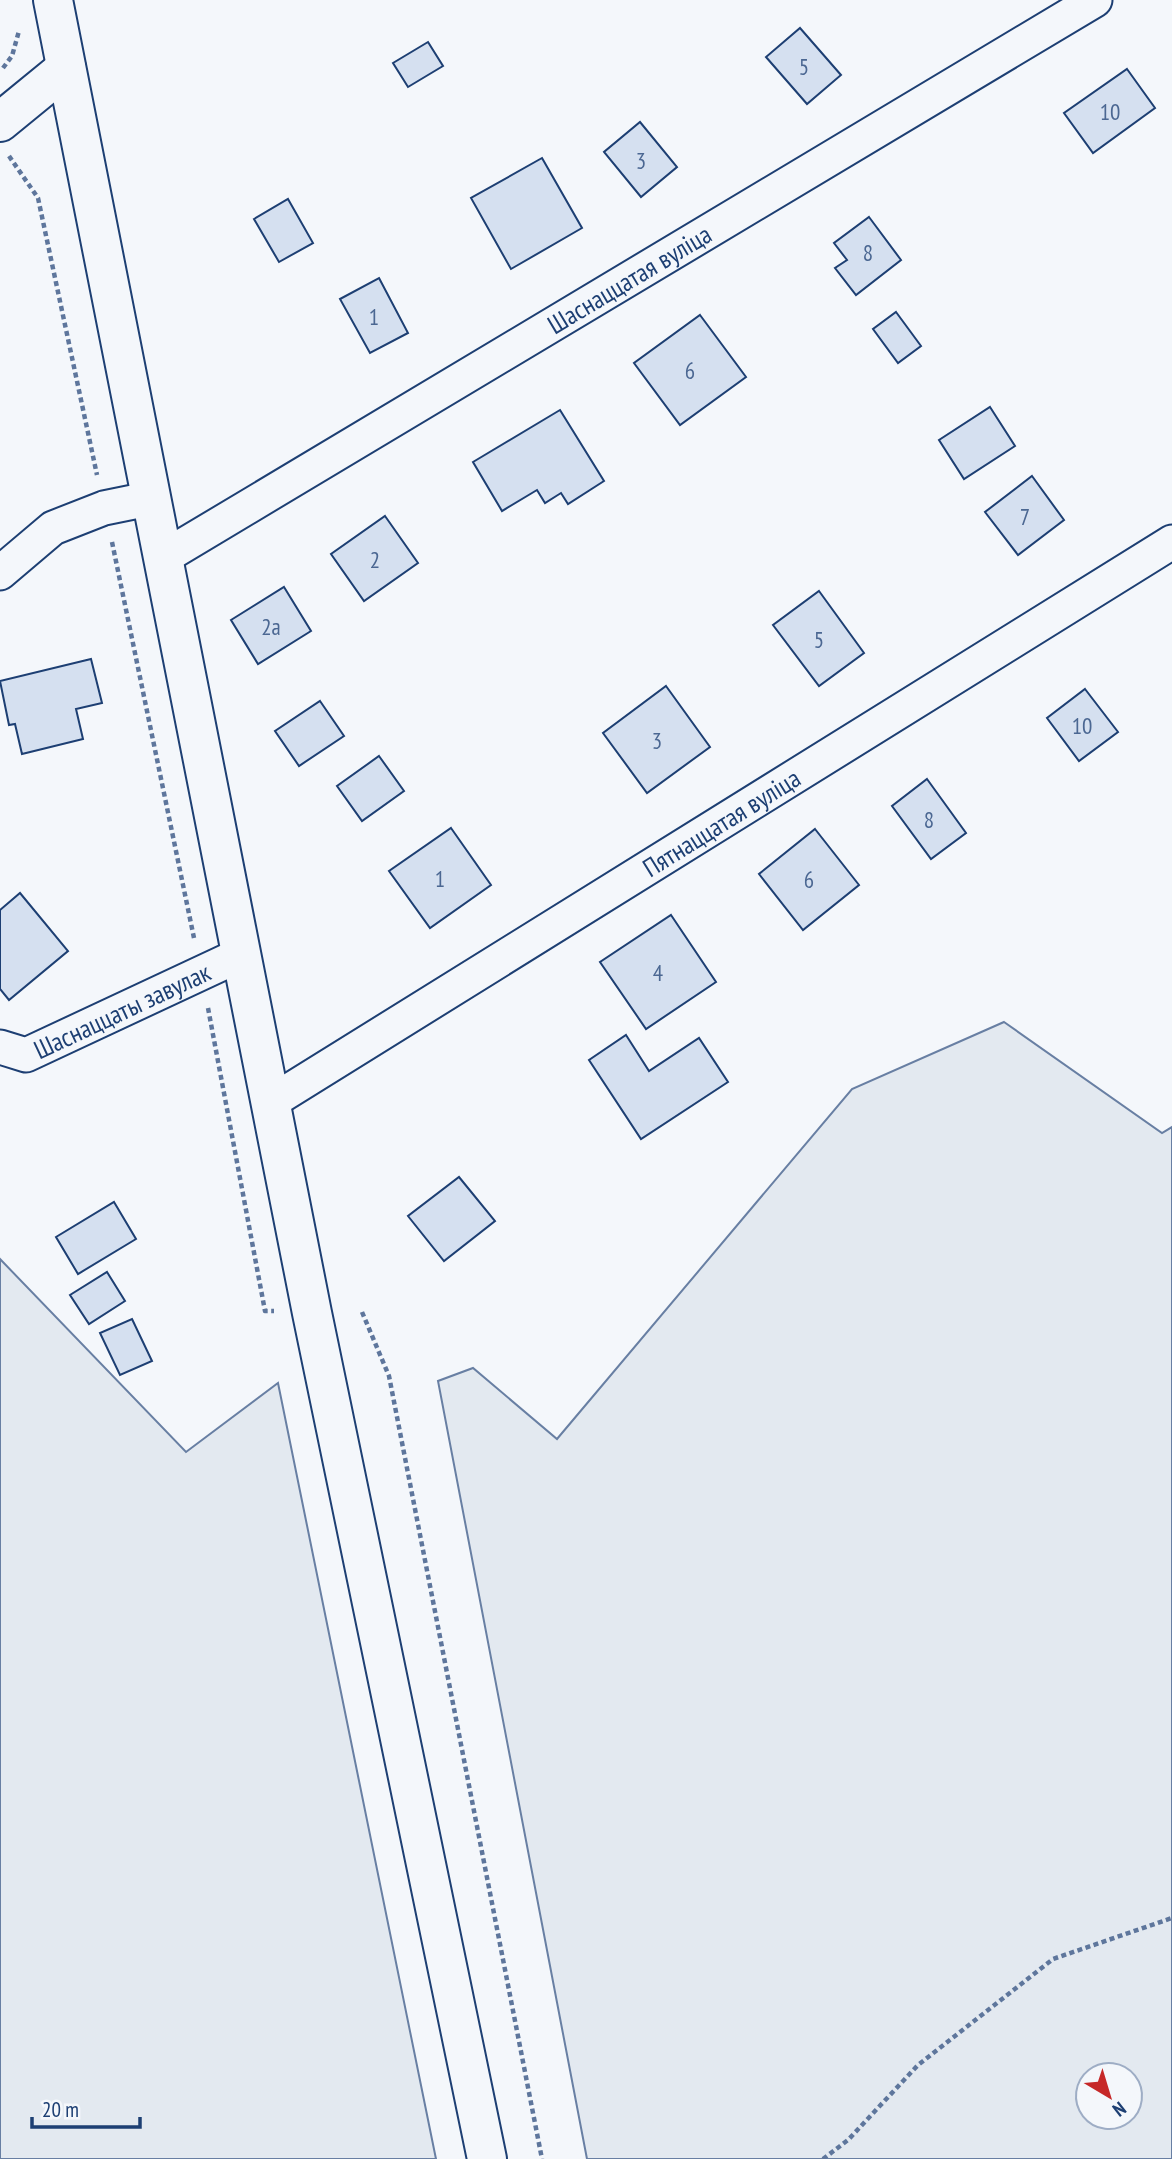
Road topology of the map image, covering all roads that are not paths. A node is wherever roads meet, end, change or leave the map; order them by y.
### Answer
1 (1095, 0) edge
2 (47, 6) edge
3 (66, 68) junction
4 (4, 138) edge
5 (153, 498) junction
6 (1172, 542) edge
7 (164, 556) junction
8 (0, 573) edge
9 (242, 954) junction
10 (0, 1047) edge
11 (271, 1102) junction
12 (486, 2159) edge

1 - 7 street, Шаснаццатая вуліца
2 - 3 main road
3 - 4 main road
3 - 5 main road
5 - 7 main road
5 - 8 street
6 - 11 street, Пятнаццатая вуліца
7 - 9 main road
9 - 10 street, Шаснаццаты завулак
9 - 11 main road
11 - 12 main road

